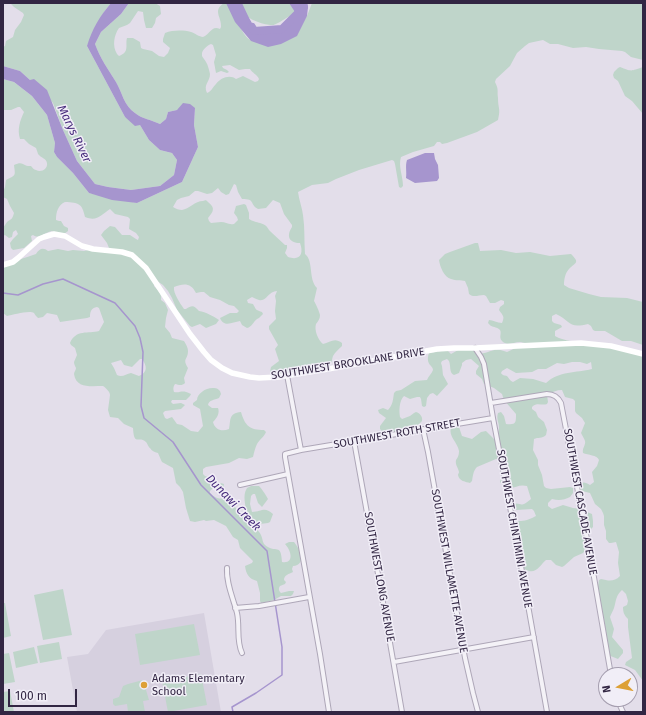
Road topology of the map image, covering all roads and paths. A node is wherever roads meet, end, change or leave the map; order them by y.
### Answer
1 (3, 265) edge
2 (475, 348) junction
3 (643, 354) edge
4 (287, 375) junction
5 (491, 403) junction
6 (493, 418) junction
7 (423, 429) junction
8 (354, 441) junction
9 (301, 450) junction
10 (288, 474) junction
11 (240, 485) dead end
12 (227, 568) dead end
13 (309, 597) junction
14 (235, 608) junction
15 (534, 637) junction
16 (463, 649) junction
17 (242, 653) dead end
18 (394, 662) junction
19 (610, 667) edge
20 (329, 712) edge
21 (402, 712) edge
22 (478, 712) edge
23 (546, 712) edge

1 - 4 street, SOUTHWEST BROOKLANE DRIVE
2 - 3 street, SOUTHWEST BROOKLANE DRIVE
2 - 4 street, SOUTHWEST BROOKLANE DRIVE
2 - 5 street, SOUTHWEST CHINTIMINI AVENUE
4 - 9 street
5 - 6 street, SOUTHWEST CHINTIMINI AVENUE
5 - 19 street, SOUTHWEST CASCADE AVENUE
6 - 7 street, SOUTHWEST ROTH STREET
6 - 15 street, SOUTHWEST CHINTIMINI AVENUE
7 - 8 street, SOUTHWEST ROTH STREET
7 - 16 street, SOUTHWEST WILLAMETTE AVENUE
8 - 9 street, SOUTHWEST ROTH STREET
8 - 18 street, SOUTHWEST LONG AVENUE
9 - 10 street, SOUTHWEST ROTH STREET
10 - 11 street
10 - 13 street
12 - 14 street
13 - 14 street
13 - 20 street
14 - 17 street
15 - 16 street
15 - 23 street, SOUTHWEST CHINTIMINI AVENUE
16 - 18 street
16 - 22 street, SOUTHWEST WILLAMETTE AVENUE
18 - 21 street, SOUTHWEST LONG AVENUE

